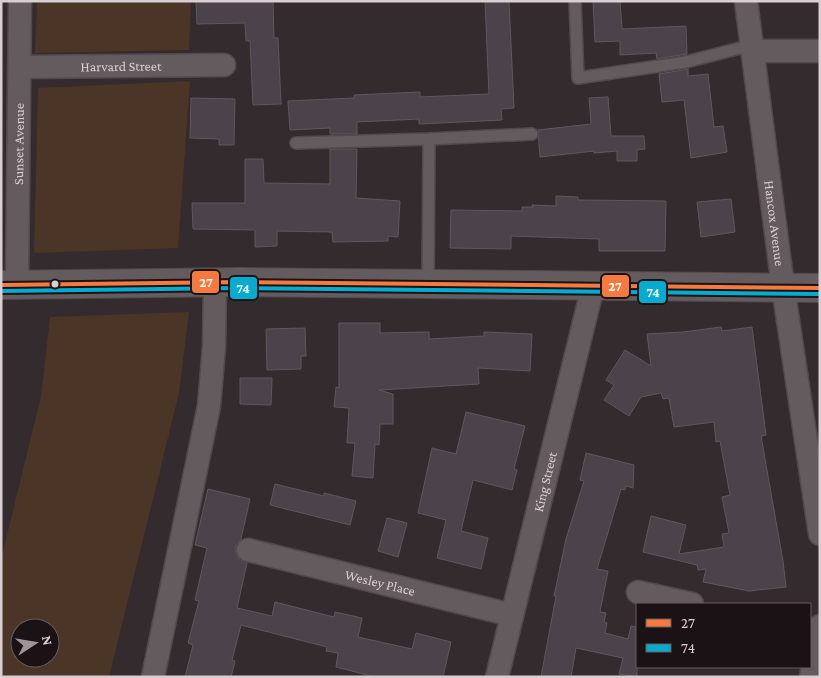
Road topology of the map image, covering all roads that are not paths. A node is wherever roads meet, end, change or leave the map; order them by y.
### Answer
1 (20, 1) edge
2 (575, 1) edge
3 (746, 1) edge
4 (752, 48) junction
5 (820, 51) edge
6 (224, 65) dead end
7 (20, 67) junction
8 (532, 134) dead end
9 (429, 139) junction
10 (296, 143) dead end
11 (216, 283) junction
12 (428, 284) junction
13 (9, 285) edge
14 (594, 286) junction
15 (783, 287) junction
16 (820, 288) edge
17 (820, 534) edge
18 (248, 550) dead end
19 (638, 592) dead end
20 (688, 603) edge
21 (512, 615) junction
22 (820, 626) edge
23 (819, 634) edge
24 (154, 677) edge
25 (497, 677) edge
26 (811, 677) edge

1 - 7 street, Sunset Avenue
2 - 4 lane
3 - 4 street, Hancox Avenue
4 - 5 street
4 - 15 street, Hancox Avenue
6 - 7 street, Harvard Street
7 - 13 street, Sunset Avenue
8 - 9 lane
9 - 10 lane
9 - 12 lane
11 - 12 street
11 - 13 street
11 - 24 street
12 - 14 street
14 - 15 street
14 - 21 street, King Street
15 - 16 street
15 - 17 street, Hancox Avenue
18 - 21 street, Wesley Place
19 - 20 street
21 - 25 street, King Street
22 - 23 street
23 - 26 street

